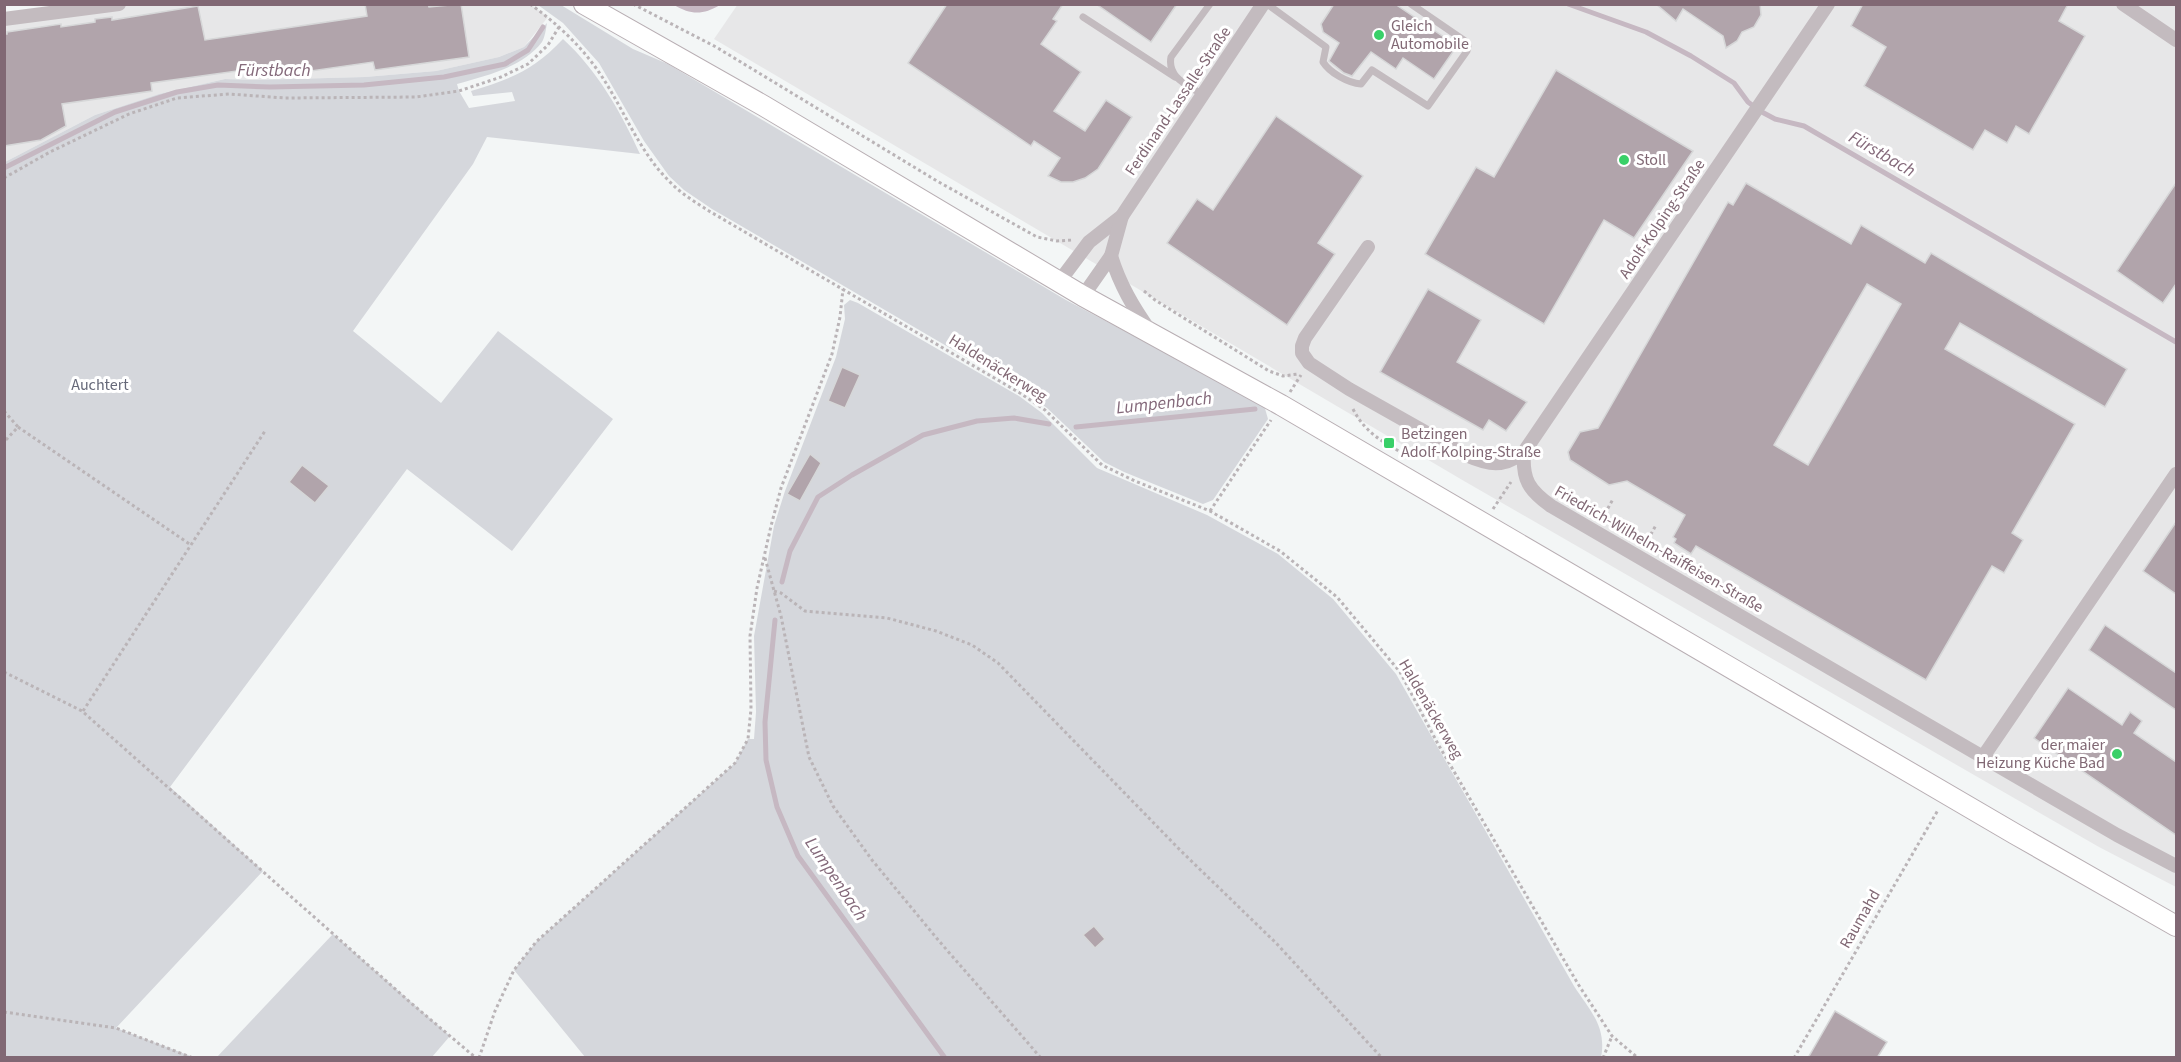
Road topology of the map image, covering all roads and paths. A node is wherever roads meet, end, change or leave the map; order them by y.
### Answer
1 (119, 4) edge
2 (530, 4) edge
3 (584, 4) edge
4 (633, 4) edge
5 (1210, 4) edge
6 (1265, 4) edge
7 (1411, 4) edge
8 (1828, 4) edge
9 (2123, 4) edge
10 (1083, 17) dead end
11 (4, 20) edge
12 (559, 27) junction
13 (2176, 40) edge
14 (1177, 78) junction
15 (1203, 95) junction
16 (4, 178) edge
17 (1122, 216) junction
18 (1089, 242) junction
19 (1368, 247) dead end
20 (1111, 256) junction
21 (1059, 282) junction
22 (843, 289) junction
23 (1142, 289) dead end
24 (1083, 296) junction
25 (1151, 332) junction
26 (1349, 389) junction
27 (1281, 405) junction
28 (4, 411) edge
29 (18, 427) junction
30 (265, 430) dead end
31 (4, 442) edge
32 (1524, 452) junction
33 (1415, 461) dead end
34 (1522, 468) junction
35 (2176, 474) edge
36 (1613, 499) dead end
37 (1210, 510) junction
38 (1491, 512) dead end
39 (1656, 525) dead end
40 (1594, 532) junction
41 (191, 545) junction
42 (764, 556) junction
43 (1638, 556) junction
44 (774, 591) junction
45 (4, 672) edge
46 (82, 711) junction
47 (1983, 757) junction
48 (1948, 794) junction
49 (2176, 866) edge
50 (2176, 926) edge
51 (4, 1012) edge
52 (1612, 1035) junction
53 (193, 1058) edge
54 (477, 1058) edge
55 (1041, 1058) edge
56 (1382, 1058) edge
57 (1603, 1058) edge
58 (1638, 1058) edge
59 (1794, 1058) edge

1 - 11 street
2 - 12 path, Haldenäckerweg
3 - 21 main road
4 - 18 path
5 - 14 lane
6 - 7 lane
6 - 15 street, Ferdinand-Lassalle-Straße
8 - 32 street, Adolf-Kolping-Straße
9 - 13 street
10 - 14 lane
12 - 16 path
12 - 22 path, Haldenäckerweg
14 - 15 lane
15 - 17 street, Ferdinand-Lassalle-Straße
17 - 18 street, Ferdinand-Lassalle-Straße
17 - 20 street, Ferdinand-Lassalle-Straße
18 - 21 street, Ferdinand-Lassalle-Straße
19 - 26 street
20 - 24 street, Ferdinand-Lassalle-Straße
20 - 25 street
21 - 24 main road
22 - 37 path, Haldenäckerweg
22 - 42 path
23 - 27 path
24 - 25 main road
25 - 27 main road
26 - 32 street
26 - 33 path
27 - 37 path
27 - 48 main road
28 - 29 path
29 - 31 path
29 - 41 path
30 - 41 path
32 - 34 street
34 - 38 path
34 - 40 street, Friedrich-Wilhelm-Raiffeisen-Straße
35 - 47 street
36 - 40 path
37 - 52 path, Haldenäckerweg
39 - 43 path
40 - 43 street, Friedrich-Wilhelm-Raiffeisen-Straße
41 - 46 path
42 - 44 path
42 - 54 path
43 - 47 street, Friedrich-Wilhelm-Raiffeisen-Straße
44 - 55 path
44 - 56 path
45 - 46 path
46 - 54 path
47 - 49 street, Friedrich-Wilhelm-Raiffeisen-Straße
48 - 50 main road
48 - 59 path, Raumahd
51 - 53 path
52 - 57 path
52 - 58 path, Haldenäckerweg

